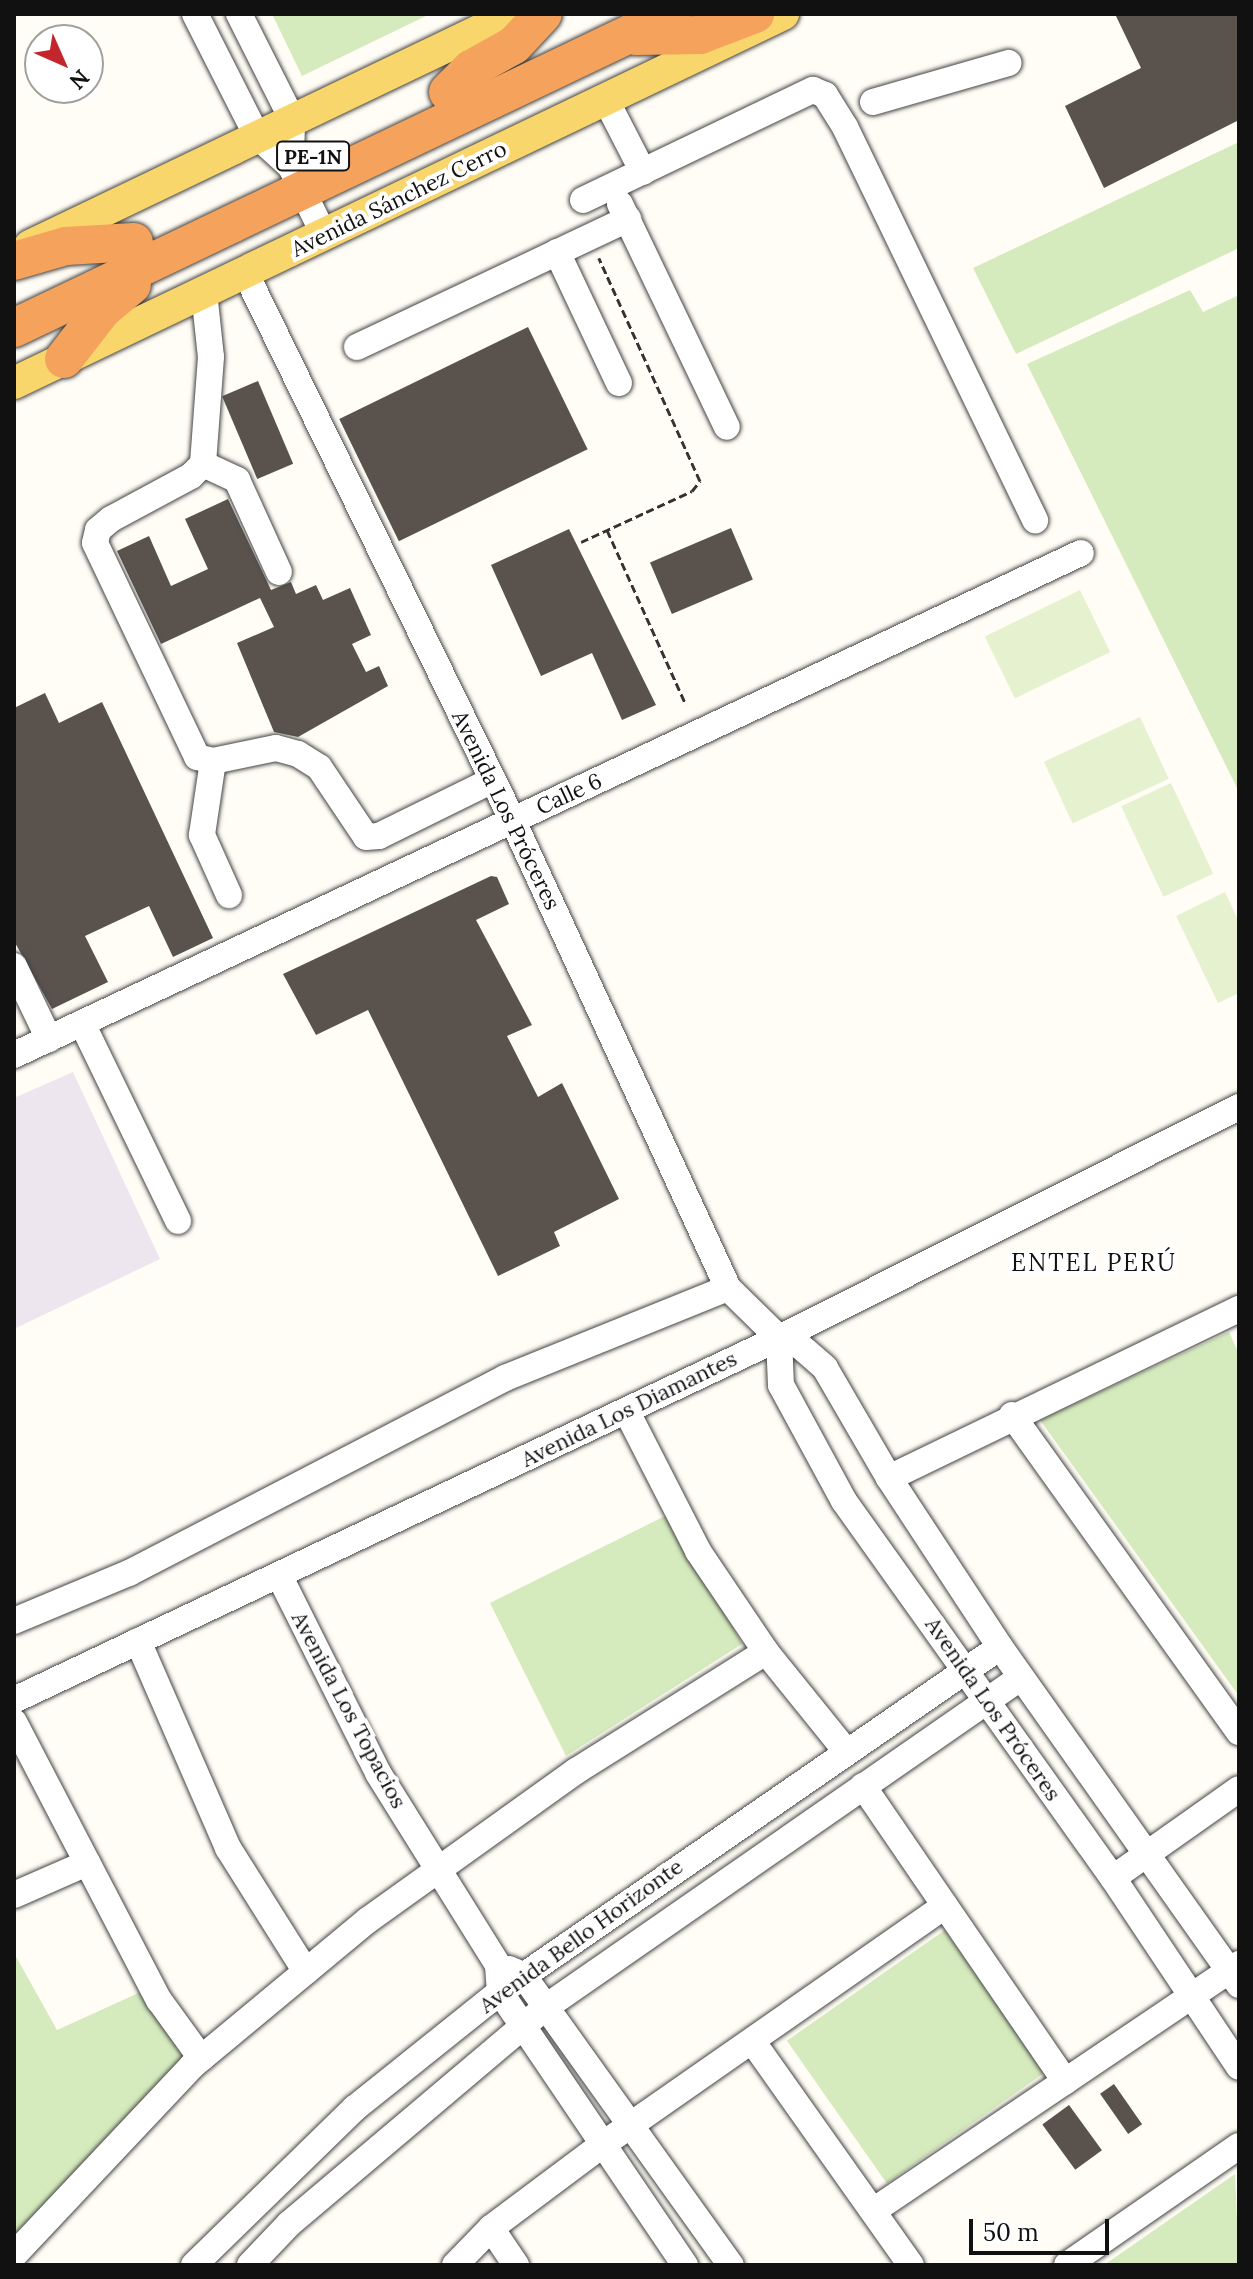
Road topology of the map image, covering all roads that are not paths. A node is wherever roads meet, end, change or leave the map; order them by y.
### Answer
1 (195, 14) edge
2 (514, 14) edge
3 (543, 14) edge
4 (671, 14) edge
5 (755, 14) edge
6 (774, 14) edge
7 (783, 14) edge
8 (241, 19) edge
9 (618, 25) edge
10 (208, 41) junction
11 (1008, 63) dead end
12 (448, 92) junction
13 (606, 100) junction
14 (873, 102) dead end
15 (292, 119) junction
16 (257, 136) junction
17 (643, 172) junction
18 (297, 178) junction
19 (612, 186) junction
20 (583, 200) dead end
21 (628, 219) junction
22 (324, 235) junction
23 (134, 242) junction
24 (180, 249) junction
25 (557, 252) junction
26 (14, 254) edge
27 (14, 261) edge
28 (245, 272) junction
29 (204, 292) junction
30 (14, 299) edge
31 (14, 328) edge
32 (357, 347) dead end
33 (64, 359) junction
34 (14, 383) edge
35 (619, 383) dead end
36 (727, 427) dead end
37 (203, 464) junction
38 (1035, 520) dead end
39 (1081, 553) dead end
40 (279, 572) dead end
41 (213, 761) junction
42 (493, 780) junction
43 (513, 821) junction
44 (229, 895) dead end
45 (14, 966) edge
46 (82, 1023) junction
47 (49, 1039) junction
48 (14, 1055) edge
49 (1239, 1107) edge
50 (178, 1221) dead end
51 (728, 1288) junction
52 (1239, 1310) edge
53 (779, 1338) junction
54 (627, 1412) junction
55 (1012, 1415) junction
56 (889, 1478) junction
57 (279, 1575) junction
58 (14, 1621) edge
59 (138, 1641) junction
60 (1000, 1647) junction
61 (766, 1652) junction
62 (966, 1670) junction
63 (1020, 1678) junction
64 (14, 1700) edge
65 (987, 1700) junction
66 (14, 1722) edge
67 (1239, 1732) edge
68 (845, 1750) junction
69 (863, 1786) junction
70 (1239, 1789) edge
71 (1145, 1852) junction
72 (87, 1863) junction
73 (438, 1868) junction
74 (1113, 1878) junction
75 (14, 1895) edge
76 (945, 1906) junction
77 (306, 1972) junction
78 (1235, 1973) edge
79 (523, 1975) junction
80 (499, 1978) junction
81 (1191, 1994) junction
82 (546, 2007) junction
83 (523, 2025) junction
84 (753, 2042) junction
85 (201, 2058) junction
86 (1239, 2067) edge
87 (1065, 2081) junction
88 (635, 2126) junction
89 (602, 2145) junction
90 (1239, 2146) edge
91 (873, 2211) junction
92 (491, 2228) junction
93 (14, 2255) edge
94 (194, 2265) edge
95 (250, 2265) edge
96 (455, 2265) edge
97 (516, 2265) edge
98 (685, 2265) edge
99 (731, 2265) edge
100 (911, 2265) edge
101 (1067, 2265) edge

1 - 10 street
2 - 15 main road
3 - 12 highway
4 - 9 highway, PE-1N
5 - 9 highway
6 - 7 highway
7 - 13 main road, Avenida Sánchez Cerro
8 - 10 street
8 - 15 street
9 - 12 highway, PE-1N
9 - 18 highway, PE-1N
10 - 16 street
11 - 14 street
12 - 18 highway, PE-1N
13 - 17 street
13 - 22 main road, Avenida Sánchez Cerro
15 - 16 main road
15 - 18 street
16 - 18 street
16 - 26 main road
17 - 19 street
17 - 38 street
18 - 22 street
18 - 23 highway, PE-1N
18 - 24 highway, PE-1N
19 - 20 street
19 - 21 street
21 - 25 street
21 - 36 street
22 - 28 main road, Avenida Sánchez Cerro
23 - 27 highway
23 - 30 highway, PE-1N
24 - 31 highway, PE-1N
24 - 33 highway
25 - 32 street
25 - 35 street
28 - 29 main road, Avenida Sánchez Cerro
28 - 42 street, Avenida Los Próceres
29 - 33 main road, Avenida Sánchez Cerro
29 - 37 street
33 - 34 main road, Avenida Sánchez Cerro
37 - 40 street
37 - 41 street
39 - 43 street, Calle 6
41 - 42 street
41 - 44 street
42 - 43 street, Avenida Los Próceres
43 - 46 street, Calle 6
43 - 51 street, Avenida Los Próceres
45 - 47 street
46 - 47 street, Calle 6
46 - 50 street
47 - 48 street, Calle 6
49 - 53 street, Avenida Los Diamantes
51 - 53 street, Avenida Los Próceres
51 - 58 street
52 - 55 street
53 - 54 street, Avenida Los Diamantes
53 - 56 street, Avenida Los Próceres
53 - 62 street, Avenida Los Próceres
54 - 57 street, Avenida Los Diamantes
54 - 61 street
55 - 56 street
55 - 67 street
56 - 60 street, Avenida Los Próceres
57 - 59 street, Avenida Los Diamantes
57 - 73 street, Avenida Los Topacios
59 - 64 street, Avenida Los Diamantes
59 - 77 street
60 - 62 street, Avenida Bello Horizonte
60 - 63 street, Avenida Los Próceres
61 - 68 street
61 - 73 street
62 - 65 street, Avenida Los Próceres
62 - 68 street, Avenida Bello Horizonte
63 - 65 street, Avenida Bello Horizonte
63 - 71 street, Avenida Los Próceres
65 - 69 street, Avenida Bello Horizonte
65 - 74 street, Avenida Los Próceres
66 - 72 street
68 - 79 street, Avenida Bello Horizonte
69 - 76 street
69 - 82 street, Avenida Bello Horizonte
70 - 71 street
71 - 74 street
71 - 78 street, Avenida Los Próceres
72 - 75 street
72 - 85 street
73 - 77 street
73 - 80 street, Avenida Los Topacios
74 - 81 street, Avenida Los Próceres
76 - 84 street
76 - 87 street
77 - 85 street
78 - 81 street
79 - 80 street, Avenida Bello Horizonte
79 - 82 street
80 - 83 street, Avenida Los Topacios
80 - 94 street, Avenida Bello Horizonte
81 - 86 street, Avenida Los Próceres
81 - 87 street
82 - 83 street, Avenida Bello Horizonte
82 - 88 street
83 - 89 street, Avenida Los Topacios
83 - 95 street, Avenida Bello Horizonte
84 - 88 street
84 - 91 street
85 - 93 street
87 - 91 street
88 - 89 street
88 - 99 street
89 - 92 street
89 - 98 street, Avenida Los Topacios
90 - 101 street
91 - 100 street
92 - 96 street
92 - 97 street

